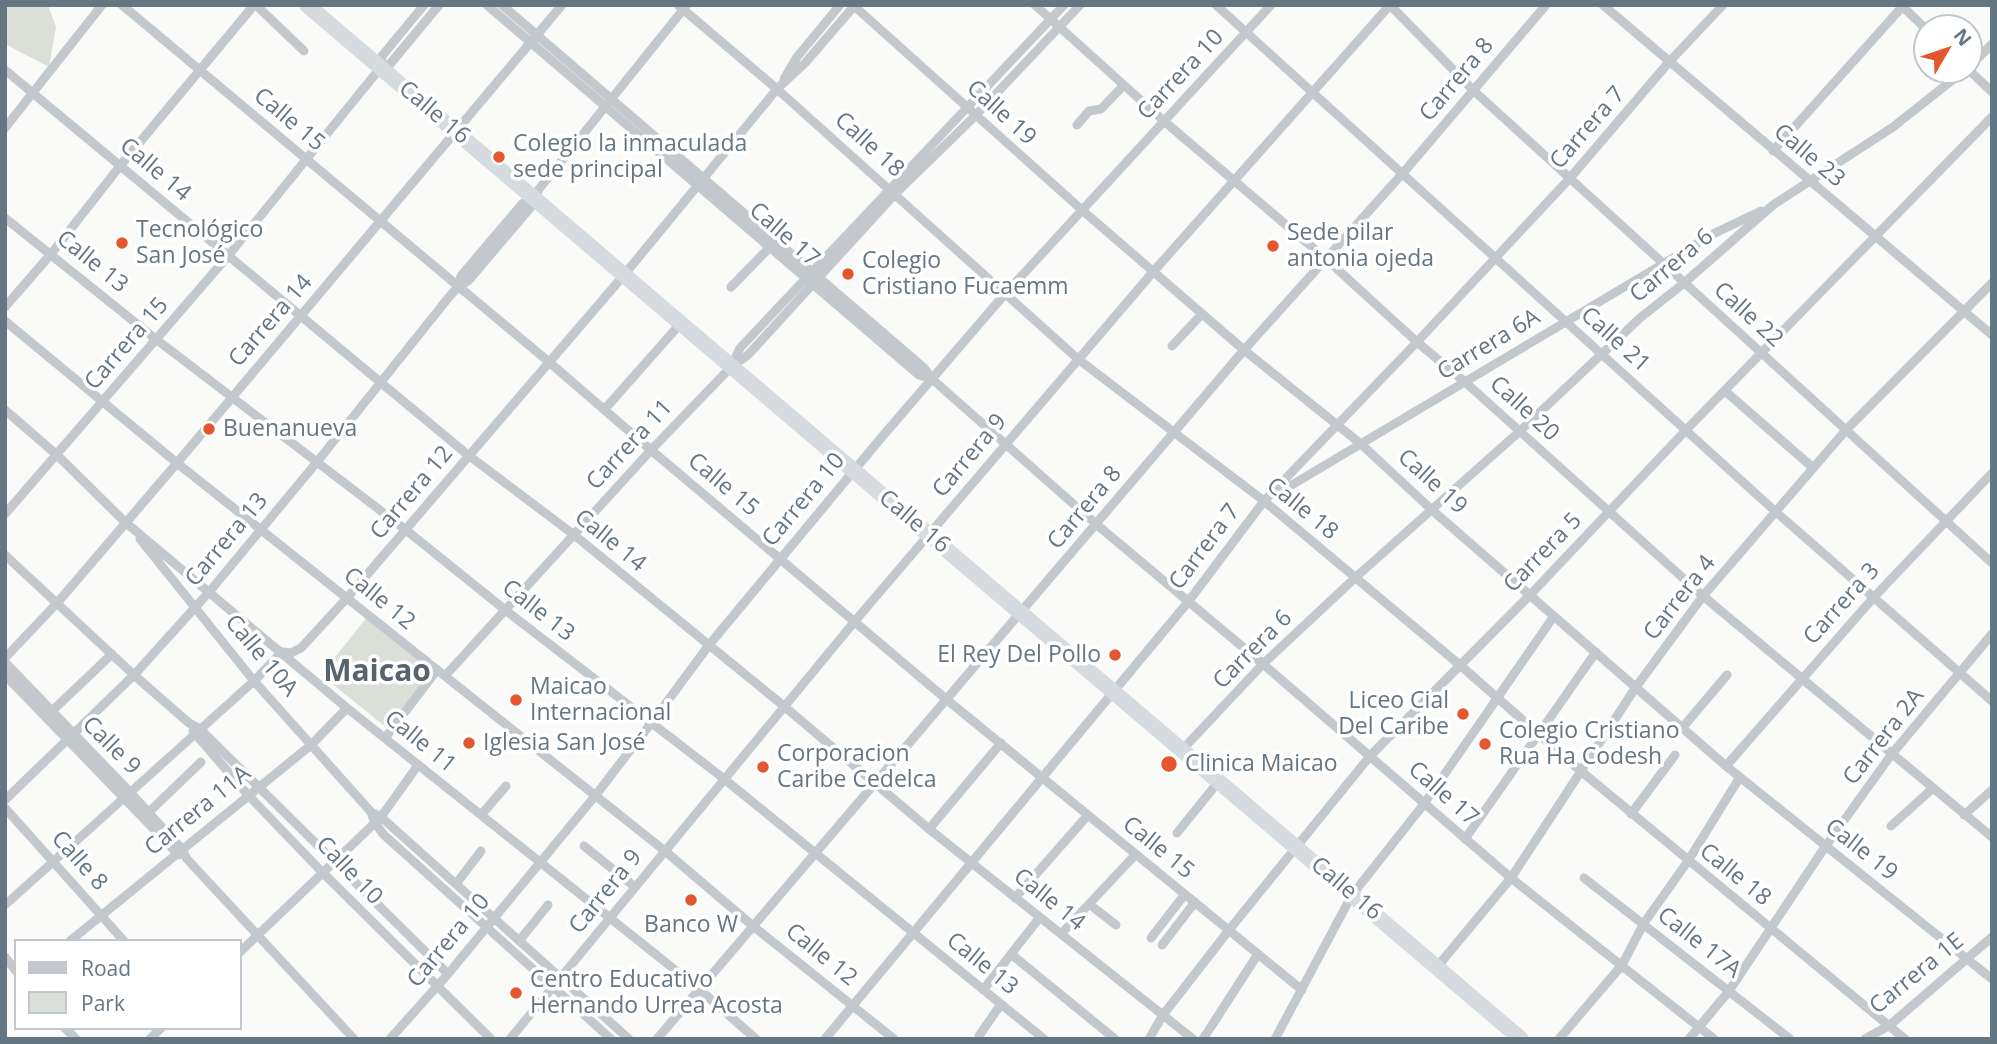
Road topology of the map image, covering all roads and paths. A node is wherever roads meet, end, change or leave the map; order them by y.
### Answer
1 (102, 5) edge
2 (122, 5) edge
3 (255, 5) edge
4 (307, 5) edge
5 (424, 5) edge
6 (439, 5) edge
7 (487, 5) edge
8 (502, 5) edge
9 (562, 5) edge
10 (840, 5) edge
11 (1035, 5) edge
12 (1064, 5) edge
13 (1080, 5) edge
14 (1216, 5) edge
15 (1271, 5) edge
16 (1390, 5) edge
17 (1546, 5) edge
18 (1604, 5) edge
19 (1723, 5) edge
20 (854, 6) edge
21 (1901, 6) edge
22 (683, 7) edge
23 (1051, 19) junction
24 (1060, 26) junction
25 (1247, 33) junction
26 (532, 38) junction
27 (304, 51) dead end
28 (1670, 62) junction
29 (381, 67) junction
30 (5, 70) edge
31 (199, 70) junction
32 (1949, 84) edge
33 (1124, 85) junction
34 (777, 89) junction
35 (1473, 90) junction
36 (1313, 92) junction
37 (33, 94) junction
38 (609, 104) junction
39 (967, 108) junction
40 (975, 116) junction
41 (1992, 117) edge
42 (1165, 122) junction
43 (1077, 125) dead end
44 (5, 128) edge
45 (456, 131) junction
46 (1773, 151) junction
47 (307, 160) junction
48 (120, 166) junction
49 (1403, 173) junction
50 (1570, 178) junction
51 (1808, 180) junction
52 (700, 181) junction
53 (1234, 182) junction
54 (893, 192) junction
55 (533, 197) junction
56 (1773, 205) junction
57 (1082, 210) junction
58 (5, 218) edge
59 (380, 221) junction
60 (1875, 237) junction
61 (770, 247) junction
62 (51, 254) junction
63 (229, 256) junction
64 (1325, 258) junction
65 (1496, 258) junction
66 (1663, 264) junction
67 (1153, 272) junction
68 (624, 275) junction
69 (812, 277) junction
70 (1684, 283) junction
71 (1992, 283) edge
72 (458, 287) junction
73 (731, 287) dead end
74 (1004, 295) junction
75 (5, 307) edge
76 (1964, 312) junction
77 (1202, 314) junction
78 (301, 316) junction
79 (5, 321) edge
80 (1566, 322) junction
81 (681, 323) junction
82 (1992, 335) edge
83 (157, 340) junction
84 (1417, 342) junction
85 (1172, 346) dead end
86 (1244, 349) junction
87 (1602, 354) junction
88 (1762, 354) junction
89 (1078, 359) junction
90 (549, 362) junction
91 (732, 366) junction
92 (932, 379) junction
93 (1465, 382) junction
94 (381, 383) junction
95 (1725, 391) junction
96 (232, 396) junction
97 (102, 402) junction
98 (5, 410) edge
99 (604, 410) junction
100 (1336, 425) junction
101 (1687, 429) junction
102 (1846, 430) junction
103 (1520, 431) junction
104 (1174, 433) junction
105 (1006, 443) junction
106 (1361, 444) junction
107 (651, 450) junction
108 (57, 455) junction
109 (468, 455) junction
110 (317, 462) junction
111 (177, 463) junction
112 (1812, 467) junction
113 (855, 471) junction
114 (1992, 473) edge
115 (1264, 502) junction
116 (1433, 510) junction
117 (1609, 512) junction
118 (1776, 512) junction
119 (5, 513) edge
120 (125, 522) junction
121 (1945, 522) junction
122 (1096, 524) junction
123 (261, 530) junction
124 (407, 530) junction
125 (573, 534) junction
126 (929, 534) junction
127 (5, 555) edge
128 (780, 558) junction
129 (1992, 563) edge
130 (1356, 577) junction
131 (210, 591) junction
132 (1530, 595) junction
133 (1703, 596) junction
134 (1874, 597) junction
135 (347, 598) junction
136 (58, 602) junction
137 (1188, 602) junction
138 (196, 607) junction
139 (504, 609) junction
140 (1021, 612) junction
141 (1554, 616) junction
142 (855, 621) junction
143 (1992, 634) edge
144 (709, 645) junction
145 (282, 652) junction
146 (1596, 652) junction
147 (112, 654) junction
148 (5, 660) edge
149 (1263, 664) junction
150 (1461, 666) junction
151 (437, 670) junction
152 (1961, 674) junction
153 (5, 675) edge
154 (134, 675) junction
155 (1727, 675) dead end
156 (446, 676) junction
157 (1802, 678) junction
158 (254, 681) junction
159 (1636, 687) junction
160 (1113, 691) junction
161 (1496, 697) junction
162 (946, 699) junction
163 (1992, 701) edge
164 (785, 707) junction
165 (347, 709) junction
166 (51, 712) junction
167 (652, 722) junction
168 (1683, 727) junction
169 (197, 731) junction
170 (1539, 734) junction
171 (69, 736) junction
172 (385, 738) junction
173 (1001, 743) junction
174 (311, 746) junction
175 (1182, 750) junction
176 (1675, 755) dead end
177 (1891, 755) junction
178 (1370, 756) junction
179 (201, 762) dead end
180 (418, 765) junction
181 (1726, 766) junction
182 (1582, 772) junction
183 (1041, 777) junction
184 (1741, 777) junction
185 (723, 778) junction
186 (1219, 781) junction
187 (875, 784) junction
188 (506, 786) dead end
189 (258, 787) junction
190 (1932, 789) junction
191 (1992, 790) edge
192 (126, 794) junction
193 (248, 795) junction
194 (594, 796) junction
195 (5, 800) edge
196 (1424, 804) junction
197 (5, 808) edge
198 (149, 812) junction
199 (481, 814) junction
200 (1631, 814) junction
201 (1088, 815) junction
202 (1964, 815) junction
203 (378, 820) junction
204 (1891, 826) dead end
205 (929, 829) junction
206 (1177, 833) dead end
207 (1992, 837) edge
208 (1465, 839) junction
209 (584, 846) dead end
210 (1295, 846) junction
211 (1825, 846) junction
212 (665, 850) junction
213 (179, 851) junction
214 (481, 851) dead end
215 (814, 854) junction
216 (1136, 854) junction
217 (54, 861) junction
218 (1688, 861) junction
219 (335, 862) junction
220 (971, 862) junction
221 (538, 863) junction
222 (323, 873) junction
223 (1511, 878) junction
224 (1584, 878) dead end
225 (456, 884) junction
226 (635, 887) junction
227 (1185, 894) junction
228 (1352, 895) junction
229 (1015, 898) junction
230 (1195, 902) junction
231 (1089, 904) junction
232 (5, 905) edge
233 (548, 905) dead end
234 (101, 914) junction
235 (609, 917) junction
236 (1040, 917) junction
237 (494, 919) junction
238 (1644, 923) junction
239 (1116, 925) dead end
240 (753, 926) junction
241 (487, 928) junction
242 (1770, 929) junction
243 (1228, 930) junction
244 (913, 933) junction
245 (1061, 934) junction
246 (258, 935) junction
247 (1992, 937) edge
248 (1151, 938) dead end
249 (72, 939) edge
250 (122, 939) edge
251 (519, 941) junction
252 (1162, 946) dead end
253 (242, 950) edge
254 (1011, 954) junction
255 (1258, 954) junction
256 (1968, 959) junction
257 (1622, 965) junction
258 (1437, 967) junction
259 (448, 974) junction
260 (562, 979) junction
261 (1992, 979) edge
262 (436, 987) junction
263 (554, 987) junction
264 (699, 989) junction
265 (983, 990) junction
266 (1302, 990) junction
267 (1729, 991) junction
268 (1001, 1004) junction
269 (853, 1007) junction
270 (1163, 1016) junction
271 (1890, 1025) junction
272 (1699, 1027) junction
273 (979, 1036) dead end
274 (354, 1039) edge
275 (390, 1039) edge
276 (491, 1039) edge
277 (510, 1039) edge
278 (611, 1039) edge
279 (629, 1039) edge
280 (657, 1039) edge
281 (756, 1039) edge
282 (825, 1039) edge
283 (894, 1039) edge
284 (1044, 1039) edge
285 (1115, 1039) edge
286 (1149, 1039) edge
287 (1193, 1039) edge
288 (1203, 1039) edge
289 (1275, 1039) edge
290 (1521, 1039) edge
291 (1559, 1039) edge
292 (1689, 1039) edge
293 (1714, 1039) edge
294 (1790, 1039) edge
295 (1865, 1039) edge
296 (1905, 1039) edge

1 - 37 street
2 - 31 street, Calle 15
3 - 27 street
3 - 31 street
4 - 29 highway, Calle 16
5 - 29 street, Carrera 15
6 - 29 street, Carrera 15
7 - 26 street, Calle 17
8 - 26 street, Calle 17
9 - 26 street, Carrera 14
10 - 34 street, Carrera 12
11 - 23 street, Calle 20
12 - 23 street, Carrera 11
13 - 24 street, Carrera 11
14 - 25 street, Calle 21
15 - 25 street, Carrera 10
16 - 35 street, Calle 22
16 - 36 street, Carrera 9
17 - 35 street, Carrera 8
18 - 28 street, Calle 23
19 - 28 street, Carrera 7
20 - 34 street, Carrera 12
20 - 39 street, Calle 19
21 - 46 street
22 - 34 street, Calle 18
22 - 38 street, Carrera 13
23 - 24 street, Calle 20
23 - 39 street, Carrera 11
24 - 33 street, Calle 20
24 - 40 street, Carrera 11
25 - 36 street, Calle 21
25 - 42 street, Carrera 10
26 - 38 street, Calle 17
26 - 45 street, Carrera 14
28 - 46 street, Calle 23
28 - 50 street, Carrera 7
29 - 45 highway, Calle 16
29 - 47 street, Carrera 15
30 - 37 street, Calle 14
31 - 47 street, Calle 15
31 - 48 street
32 - 51 street, Carrera 6
33 - 42 street, Calle 20
33 - 43 street
34 - 52 street, Carrera 12
34 - 54 street, Calle 18
35 - 49 street, Carrera 8
35 - 50 street, Calle 22
36 - 49 street, Calle 21
36 - 53 street, Carrera 9
37 - 44 street
37 - 48 street, Calle 14
38 - 52 street, Calle 17
38 - 55 street, Carrera 13
39 - 40 street, Calle 19
39 - 54 street, Carrera 11
40 - 54 street, Carrera 11
40 - 57 street, Calle 19
41 - 60 street, Carrera 5
42 - 53 street, Calle 20
42 - 57 street, Carrera 10
45 - 55 highway, Calle 16
45 - 59 street, Carrera 14
46 - 51 street, Calle 23
47 - 59 street, Calle 15
47 - 63 street, Carrera 15
48 - 62 street
48 - 63 street, Calle 14
49 - 64 street, Carrera 8
49 - 65 street, Calle 21
50 - 65 street, Carrera 7
50 - 66 street, Calle 22
51 - 56 street, Carrera 6
51 - 60 street, Calle 23
52 - 61 street, Calle 17
52 - 68 street, Carrera 12
52 - 69 street, Calle 17
53 - 64 street, Calle 20
53 - 67 street, Carrera 9
54 - 69 street, Carrera 11
54 - 74 street, Calle 18
55 - 68 highway, Calle 16
55 - 72 street, Carrera 13
56 - 66 street, Carrera 6A
56 - 70 street, Carrera 6
57 - 67 street, Calle 19
57 - 74 street, Carrera 10
58 - 62 street, Calle 13
59 - 72 street, Calle 15
59 - 78 street, Carrera 14
60 - 76 street, Calle 23
60 - 88 street, Carrera 5
61 - 69 street, Calle 17
61 - 73 street
62 - 75 street
62 - 83 street, Calle 13
63 - 78 street, Calle 14
63 - 83 street, Carrera 15
64 - 84 street, Calle 20
64 - 86 street, Carrera 8
65 - 80 street, Calle 21
65 - 84 street, Carrera 7
66 - 70 street, Calle 22
66 - 80 street, Carrera 6A
67 - 77 street, Calle 19
67 - 89 street, Carrera 9
68 - 81 highway, Calle 16
68 - 90 street, Carrera 12
69 - 91 street, Carrera 11
69 - 92 street, Calle 17
70 - 87 street, Carrera 6
70 - 88 street, Calle 22
71 - 76 street, Carrera 4
72 - 90 street, Calle 15
72 - 94 street, Carrera 13
74 - 89 street, Calle 18
74 - 92 street, Carrera 10
76 - 82 street, Calle 23
76 - 102 street, Carrera 4
77 - 85 street
77 - 86 street, Calle 19
78 - 94 street, Calle 14
78 - 96 street, Carrera 14
79 - 97 street, Calle 12
80 - 87 street, Calle 21
80 - 93 street, Carrera 6A
81 - 91 highway, Calle 16
81 - 99 street
83 - 96 street, Calle 13
83 - 97 street, Carrera 15
84 - 93 street, Calle 20
84 - 100 street, Carrera 7
86 - 100 street, Calle 19
86 - 104 street, Carrera 8
87 - 101 street, Calle 21
87 - 103 street, Carrera 6
88 - 95 street, Carrera 5
88 - 102 street, Calle 22
89 - 104 street, Calle 18
89 - 105 street, Carrera 9
90 - 99 street, Calle 15
90 - 109 street, Carrera 12
91 - 107 street, Carrera 11
91 - 113 highway, Calle 16
92 - 105 street, Calle 17
92 - 113 street, Carrera 10
93 - 103 street, Calle 20
93 - 106 street, Carrera 6A
94 - 109 street, Calle 14
94 - 110 street, Carrera 13
95 - 101 street, Carrera 5
95 - 112 street
96 - 110 street, Calle 13
96 - 111 street, Carrera 14
97 - 108 street, Carrera 15
97 - 111 street, Calle 12
98 - 108 street, Calle 11
99 - 107 street, Calle 15
100 - 106 street, Calle 19
100 - 115 street, Carrera 7
101 - 117 street, Carrera 5
101 - 118 street, Calle 21
102 - 112 street, Carrera 4
102 - 121 street, Calle 22
103 - 116 street, Carrera 6
103 - 117 street, Calle 20
104 - 115 street, Calle 18
104 - 122 street, Carrera 8
105 - 122 street, Calle 17
105 - 126 street, Carrera 9
106 - 115 street, Carrera 6A
106 - 116 street, Calle 19
107 - 125 street, Carrera 11
107 - 128 street, Calle 15
108 - 119 street, Carrera 15
108 - 120 street, Calle 11
109 - 124 street, Carrera 12
109 - 125 street, Calle 14
110 - 123 street, Carrera 13
110 - 124 street, Calle 13
111 - 120 street, Carrera 14
111 - 123 street, Calle 12
112 - 118 street, Carrera 4
113 - 126 highway, Calle 16
113 - 128 street, Carrera 10
114 - 121 street, Carrera 3
115 - 130 street, Calle 18
115 - 137 street, Carrera 7
116 - 130 street, Carrera 6
116 - 132 street, Calle 19
117 - 132 street, Carrera 5
117 - 133 street, Calle 20
118 - 133 street, Carrera 4
118 - 134 street, Calle 21
120 - 131 street, Calle 11
120 - 136 street, Carrera 14
120 - 138 street, Calle 10A
121 - 129 street, Calle 22
121 - 134 street, Carrera 3
122 - 137 street, Calle 17
122 - 140 street, Carrera 8
123 - 131 street, Carrera 13
123 - 135 street, Calle 12
124 - 135 street, Carrera 12
124 - 139 street, Calle 13
125 - 139 street, Carrera 11
125 - 144 street, Calle 14
126 - 140 highway, Calle 16
126 - 142 street, Carrera 9
127 - 136 street, Calle 10
128 - 142 street, Calle 15
128 - 144 street, Carrera 10
130 - 149 street, Carrera 6
130 - 150 street, Calle 18
131 - 138 street, Carrera 13
131 - 145 street, Calle 11
132 - 141 street, Calle 19
132 - 150 street, Carrera 5
133 - 157 street, Calle 20
133 - 159 street, Carrera 4
134 - 152 street, Calle 21
134 - 157 street, Carrera 3
135 - 145 street, Carrera 12
135 - 151 street, Calle 12
136 - 147 street, Calle 10
136 - 148 street, Carrera 14
137 - 149 street, Calle 17
137 - 160 street, Carrera 7
138 - 154 street, Carrera 13
138 - 158 street, Calle 10A
139 - 156 street, Carrera 11
139 - 167 street, Calle 13
140 - 160 highway, Calle 16
140 - 162 street, Carrera 8
141 - 146 street, Calle 19
141 - 161 street
142 - 162 street, Calle 15
142 - 164 street, Carrera 9
143 - 152 street, Carrera 2A
144 - 164 street, Calle 14
144 - 167 street, Carrera 10
145 - 158 street, Carrera 12
145 - 165 street, Calle 11
146 - 159 street, Calle 19
146 - 170 street
147 - 154 street, Calle 10
147 - 166 street
148 - 166 street, Calle 9
149 - 175 street, Carrera 6
149 - 178 street, Calle 17
150 - 161 street, Calle 18
150 - 178 street, Carrera 5
151 - 156 street, Calle 12
151 - 172 street
152 - 163 street, Calle 21
152 - 177 street, Carrera 2A
153 - 171 street, Calle 9
154 - 169 street, Calle 10
154 - 171 street, Carrera 13
155 - 168 street
156 - 194 street, Calle 12
157 - 177 street, Calle 20
157 - 181 street, Carrera 3
158 - 169 street, Carrera 12
158 - 174 street, Calle 10A
159 - 168 street, Calle 19
159 - 182 street, Carrera 4
160 - 175 highway, Calle 16
160 - 183 street, Carrera 7
161 - 170 street, Calle 18
161 - 196 street
162 - 173 street, Calle 15
162 - 187 street, Carrera 8
164 - 185 street, Carrera 9
164 - 187 street, Calle 14
165 - 172 street, Calle 11
165 - 174 street, Carrera 11A
166 - 171 street, Calle 9
167 - 185 street, Calle 13
167 - 194 street, Carrera 10
168 - 181 street, Calle 19
169 - 189 street
169 - 192 street, Carrera 12
169 - 193 street, Calle 10
170 - 182 street, Calle 18
170 - 208 street
171 - 192 street, Calle 9
171 - 195 street, Carrera 13
172 - 180 street, Calle 11
173 - 183 street, Calle 15
173 - 205 street
174 - 189 street, Carrera 11A
174 - 203 street, Calle 10A
175 - 186 highway, Calle 16
176 - 200 street
177 - 190 street, Calle 20
177 - 211 street, Carrera 2A
178 - 196 street, Calle 17
178 - 210 street, Carrera 5
179 - 198 street
180 - 199 street, Calle 11
180 - 203 street
181 - 184 street, Calle 19
182 - 200 street, Calle 18
182 - 223 street, Carrera 4
183 - 201 street, Calle 15
183 - 220 street, Carrera 7
184 - 211 street, Calle 19
184 - 218 street
185 - 212 street, Carrera 9
185 - 215 street, Calle 13
186 - 206 street
186 - 210 highway, Calle 16
187 - 205 street, Calle 14
187 - 215 street, Carrera 8
188 - 199 street
189 - 193 street, Carrera 11A
189 - 219 street
190 - 202 street, Calle 20
190 - 204 street
191 - 202 street
192 - 198 street, Calle 9
192 - 213 street, Calle 9
192 - 217 street, Carrera 12
193 - 213 street, Carrera 11A
193 - 222 street, Calle 10
194 - 212 street, Calle 12
194 - 221 street, Carrera 10
196 - 208 street, Calle 17
196 - 228 street
197 - 217 street, Calle 8
198 - 213 street, Calle 9
199 - 221 street, Calle 11
200 - 218 street, Calle 18
201 - 216 street, Calle 15
201 - 229 street
202 - 207 street, Calle 20
203 - 219 street
203 - 225 street, Calle 10A
203 - 241 street, Calle 10A
205 - 220 street, Calle 14
208 - 223 street, Calle 17
209 - 226 street
210 - 228 highway, Calle 16
210 - 243 street, Carrera 5
211 - 242 street, Carrera 2A
211 - 256 street, Calle 19
212 - 226 street, Carrera 9
212 - 240 street, Calle 12
213 - 234 street, Carrera 11A
213 - 246 street, Calle 9
214 - 225 street
215 - 240 street, Carrera 8
215 - 244 street, Calle 13
216 - 227 street, Calle 15
216 - 231 street
217 - 232 street, Carrera 12
217 - 234 street, Calle 8
218 - 238 street
218 - 242 street, Calle 18
219 - 222 street
219 - 259 street
220 - 229 street, Calle 14
220 - 244 street, Carrera 7
221 - 235 street, Calle 11
221 - 237 street, Carrera 10
222 - 246 street
222 - 262 street, Calle 10
223 - 257 street, Calle 17
223 - 258 street, Carrera 4
224 - 238 street, Calle 17A
225 - 237 street, Calle 10A
226 - 235 street, Carrera 9
227 - 230 street, Calle 15
227 - 248 street
228 - 258 highway, Calle 16
228 - 266 street
229 - 236 street, Calle 14
230 - 243 street, Calle 15
230 - 252 street
231 - 239 street
231 - 245 street
233 - 251 street
234 - 249 street, Carrera 11A
234 - 250 street, Calle 8
235 - 260 street, Carrera 9
235 - 264 street, Calle 11
236 - 245 street, Calle 14
236 - 254 street
237 - 241 street, Carrera 10
237 - 251 street, Calle 10A
238 - 257 street
238 - 267 street, Calle 17A
240 - 264 street, Carrera 8
240 - 269 street, Calle 12
241 - 259 street, Carrera 10
241 - 263 street, Calle 10A
242 - 267 street, Carrera 2A
242 - 271 street, Calle 18
243 - 255 street, Calle 15
243 - 270 street, Carrera 5
244 - 265 street, Calle 13
244 - 269 street, Carrera 7
245 - 270 street, Calle 14
246 - 253 street
246 - 274 street, Calle 9
247 - 256 street, Carrera 1E
251 - 260 street, Calle 10A
254 - 265 street
254 - 285 street
255 - 266 street, Calle 15
255 - 288 street
256 - 261 street, Calle 19
256 - 271 street, Carrera 1E
257 - 272 street, Calle 17
257 - 291 street
258 - 290 highway, Calle 16
259 - 262 street, Carrera 10
260 - 263 street, Carrera 9
260 - 279 street, Calle 10A
262 - 275 street, Carrera 10
262 - 276 street, Calle 10
263 - 277 street, Carrera 9
263 - 278 street, Calle 10A
264 - 280 street, Carrera 8
264 - 281 street, Calle 11
265 - 268 street, Calle 13
266 - 289 street
267 - 272 street, Carrera 2A
267 - 294 street, Calle 17A
268 - 273 street
268 - 284 street, Calle 13
269 - 282 street, Carrera 7
269 - 283 street, Calle 12
270 - 286 street, Carrera 5
270 - 287 street, Calle 14
271 - 295 street, Carrera 1E
271 - 296 street, Calle 18
272 - 292 street, Carrera 2A
272 - 293 street, Calle 17

